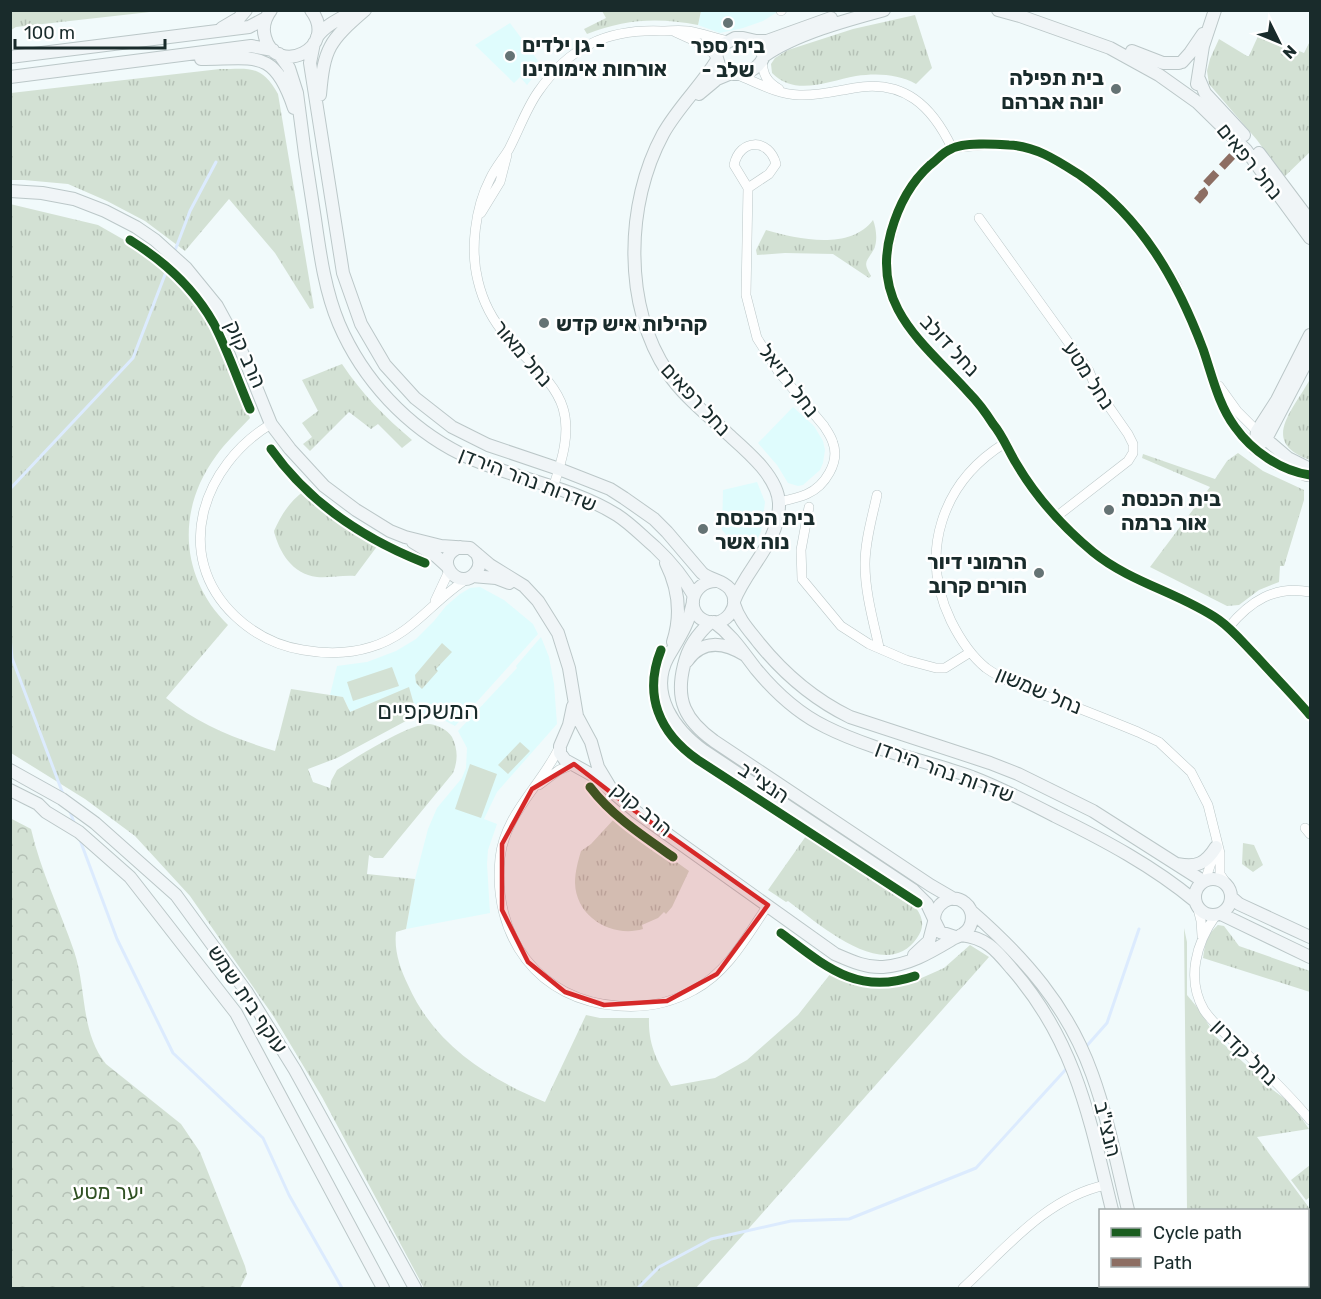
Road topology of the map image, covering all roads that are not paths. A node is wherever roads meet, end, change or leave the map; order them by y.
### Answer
1 (246, 10) edge
2 (311, 10) edge
3 (356, 10) edge
4 (364, 10) edge
5 (853, 10) edge
6 (884, 10) edge
7 (998, 10) edge
8 (1026, 10) edge
9 (1215, 10) edge
10 (269, 13) edge
11 (1210, 23) junction
12 (673, 31) junction
13 (209, 32) junction
14 (316, 40) junction
15 (728, 41) junction
16 (756, 41) junction
17 (276, 52) junction
18 (10, 57) edge
19 (716, 58) junction
20 (763, 58) junction
21 (152, 59) junction
22 (1180, 63) junction
23 (733, 74) junction
24 (1199, 75) junction
25 (10, 77) edge
26 (1177, 89) junction
27 (786, 93) junction
28 (318, 111) junction
29 (675, 115) junction
30 (302, 135) junction
31 (952, 148) junction
32 (748, 188) junction
33 (10, 191) edge
34 (980, 218) dead end
35 (1311, 221) edge
36 (1311, 238) edge
37 (1311, 335) edge
38 (1311, 356) edge
39 (1214, 379) junction
40 (271, 423) junction
41 (1261, 435) junction
42 (1005, 442) junction
43 (1255, 448) junction
44 (559, 469) junction
45 (1311, 470) edge
46 (1311, 476) edge
47 (553, 488) junction
48 (877, 495) dead end
49 (779, 502) junction
50 (809, 507) dead end
51 (1056, 517) junction
52 (405, 537) junction
53 (460, 547) junction
54 (655, 548) junction
55 (477, 554) junction
56 (754, 564) junction
57 (448, 569) junction
58 (470, 577) junction
59 (719, 582) junction
60 (1311, 592) edge
61 (693, 599) junction
62 (538, 602) junction
63 (734, 602) junction
64 (427, 613) junction
65 (712, 622) junction
66 (1228, 628) junction
67 (879, 647) junction
68 (969, 653) junction
69 (669, 655) junction
70 (746, 655) junction
71 (683, 668) junction
72 (573, 701) junction
73 (1311, 715) edge
74 (562, 741) junction
75 (590, 744) junction
76 (574, 764) junction
77 (10, 770) edge
78 (532, 789) junction
79 (10, 790) edge
80 (614, 792) junction
81 (1216, 845) junction
82 (1171, 862) junction
83 (1204, 881) junction
84 (1229, 891) junction
85 (954, 899) junction
86 (768, 905) junction
87 (1197, 905) junction
88 (971, 911) junction
89 (1219, 915) junction
90 (934, 921) junction
91 (958, 936) junction
92 (1311, 936) edge
93 (1201, 941) junction
94 (1311, 957) edge
95 (899, 964) junction
96 (1311, 1120) edge
97 (1106, 1185) junction
98 (1112, 1209) edge
99 (1128, 1209) edge
100 (383, 1288) edge
101 (415, 1288) edge
102 (963, 1288) edge

1 - 13 street
2 - 14 street, שדרות נהר הירדן
3 - 14 street
4 - 28 street
5 - 16 street
6 - 20 street
7 - 26 street, נחל רפאים
8 - 22 street
9 - 11 street
10 - 13 street
10 - 17 street, שדרות נהר הירדן
11 - 22 street
11 - 24 street
12 - 15 street, נחל מאור
12 - 19 street, נחל מאור
12 - 44 street, נחל מאור
13 - 18 street
14 - 17 street
14 - 28 street, שדרות נהר הירדן
15 - 16 street
15 - 19 street
16 - 20 street
17 - 21 street
17 - 30 street, שדרות נהר הירדן
19 - 23 street
19 - 29 street, נחל רפאים
20 - 23 street
20 - 27 street
21 - 25 street
21 - 30 street
22 - 24 street
22 - 26 street
23 - 27 street
23 - 29 street, נחל רפאים
24 - 26 street
24 - 35 street, נחל רפאים
26 - 36 street, נחל רפאים
27 - 31 street
28 - 44 street, שדרות נהר הירדן
29 - 49 street, נחל רפאים
30 - 47 street, שדרות נהר הירדן
31 - 39 street
31 - 42 street, נחל דולב
32 - 32 street, נחל רזיאל
32 - 49 street, נחל רזיאל
33 - 40 street, הרב קוק
34 - 51 street, נחל מטע
37 - 41 street
38 - 41 street
39 - 41 street
39 - 43 street
40 - 52 street, הרב קוק
40 - 64 street
41 - 43 street
41 - 45 street
42 - 51 street, נחל דולב
42 - 68 street, נחל שמשון
43 - 46 street
44 - 47 street, נחל מאור
44 - 59 street, שדרות נהר הירדן
47 - 54 street, שדרות נהר הירדן
48 - 67 street
49 - 56 street
50 - 67 street
51 - 66 street, נחל דולב
52 - 53 street, הרב קוק
52 - 57 street, הרב קוק
53 - 55 street
53 - 57 street
54 - 61 street, שדרות נהר הירדן
54 - 69 street
55 - 58 street
55 - 62 street, הרב קוק
56 - 59 street
56 - 63 street
57 - 58 street
57 - 64 street
58 - 62 street, הרב קוק
58 - 64 street
59 - 61 street
59 - 63 street
60 - 66 street
61 - 65 street
61 - 69 street, הנצי"ב
62 - 72 street, הרב קוק
63 - 65 street
63 - 82 street, שדרות נהר הירדן
65 - 70 street, שדרות נהר הירדן
65 - 71 street, הנצי"ב
66 - 73 street, נחל דולב
67 - 68 street
68 - 81 street, נחל שמשון
69 - 90 street, הנצי"ב
70 - 71 street
70 - 87 street, שדרות נהר הירדן
71 - 85 street, הנצי"ב
72 - 74 street, הרב קוק
72 - 75 street, הרב קוק
74 - 75 street
74 - 76 street
74 - 78 street
75 - 76 street
75 - 80 street, הרב קוק
76 - 78 street
76 - 80 street, הרב קוק
77 - 101 street, עוקף בית שמש
78 - 86 street
79 - 100 street, עוקף בית שמש
80 - 86 street, הרב קוק
81 - 82 street
81 - 83 street
81 - 84 street, נחל שמשון
82 - 83 street, שדרות נהר הירדן
83 - 84 street
83 - 87 street
84 - 89 street
84 - 92 street
85 - 88 street
85 - 90 street
86 - 95 street, הרב קוק
87 - 89 street
87 - 93 street, נחל קדרון
88 - 91 street
88 - 99 street, הנצי"ב
89 - 93 street, נחל קדרון
89 - 94 street
90 - 91 street
90 - 95 street
91 - 95 street, הרב קוק
91 - 97 street, הנצי"ב
93 - 96 street, נחל קדרון
97 - 98 street, הנצי"ב
97 - 102 street

